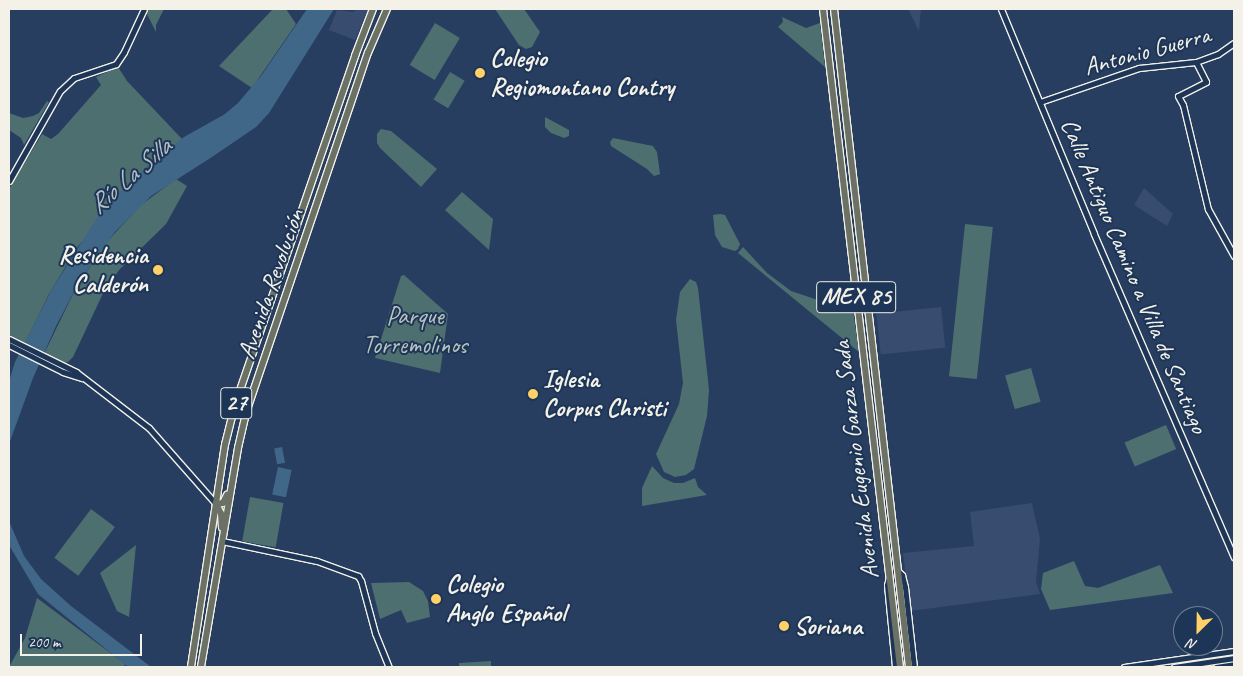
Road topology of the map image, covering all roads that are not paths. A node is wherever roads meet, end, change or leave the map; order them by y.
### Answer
1 (144, 9) edge
2 (374, 9) edge
3 (387, 9) edge
4 (823, 9) edge
5 (834, 9) edge
6 (1001, 9) edge
7 (1234, 43) edge
8 (359, 45) junction
9 (368, 53) junction
10 (1196, 62) junction
11 (1040, 102) junction
12 (9, 182) edge
13 (1234, 256) edge
14 (9, 339) edge
15 (9, 345) edge
16 (64, 369) junction
17 (232, 479) junction
18 (216, 504) junction
19 (222, 538) junction
20 (1234, 557) edge
21 (897, 571) junction
22 (890, 576) junction
23 (1234, 651) edge
24 (1234, 658) edge
25 (1216, 664) edge
26 (1234, 664) edge
27 (191, 667) edge
28 (202, 667) edge
29 (389, 667) edge
30 (895, 667) edge
31 (900, 667) edge
32 (909, 667) edge
33 (914, 667) edge
34 (1124, 667) edge
35 (1174, 667) edge

1 - 12 street
2 - 8 main road, Avenida Revolución / 27
3 - 9 main road, Avenida Revolución / 27
4 - 22 highway, Avenida Eugenio Garza Sada / MEX 85
5 - 21 highway, Avenida Eugenio Garza Sada / MEX 85
6 - 11 street, Calle Antiguo Camino a Villa de Santiago
7 - 10 street, Antonio Guerra
8 - 9 main road
8 - 18 main road, Avenida Revolución / 27
9 - 17 main road, Avenida Revolución / 27
10 - 11 street, Antonio Guerra
10 - 13 street
11 - 20 street, Calle Antiguo Camino a Villa de Santiago
14 - 16 street
15 - 16 street
16 - 18 street
17 - 18 main road
17 - 19 main road, Avenida Revolución / 27
18 - 19 main road
18 - 27 main road, Avenida Revolución / 27
19 - 28 main road, Avenida Revolución / 27
19 - 29 street
21 - 32 highway, Avenida Eugenio Garza Sada / MEX 85
21 - 33 street
22 - 30 street
22 - 31 highway, Avenida Eugenio Garza Sada / MEX 85
23 - 25 street
23 - 34 street
24 - 25 street
25 - 26 street
25 - 35 street

